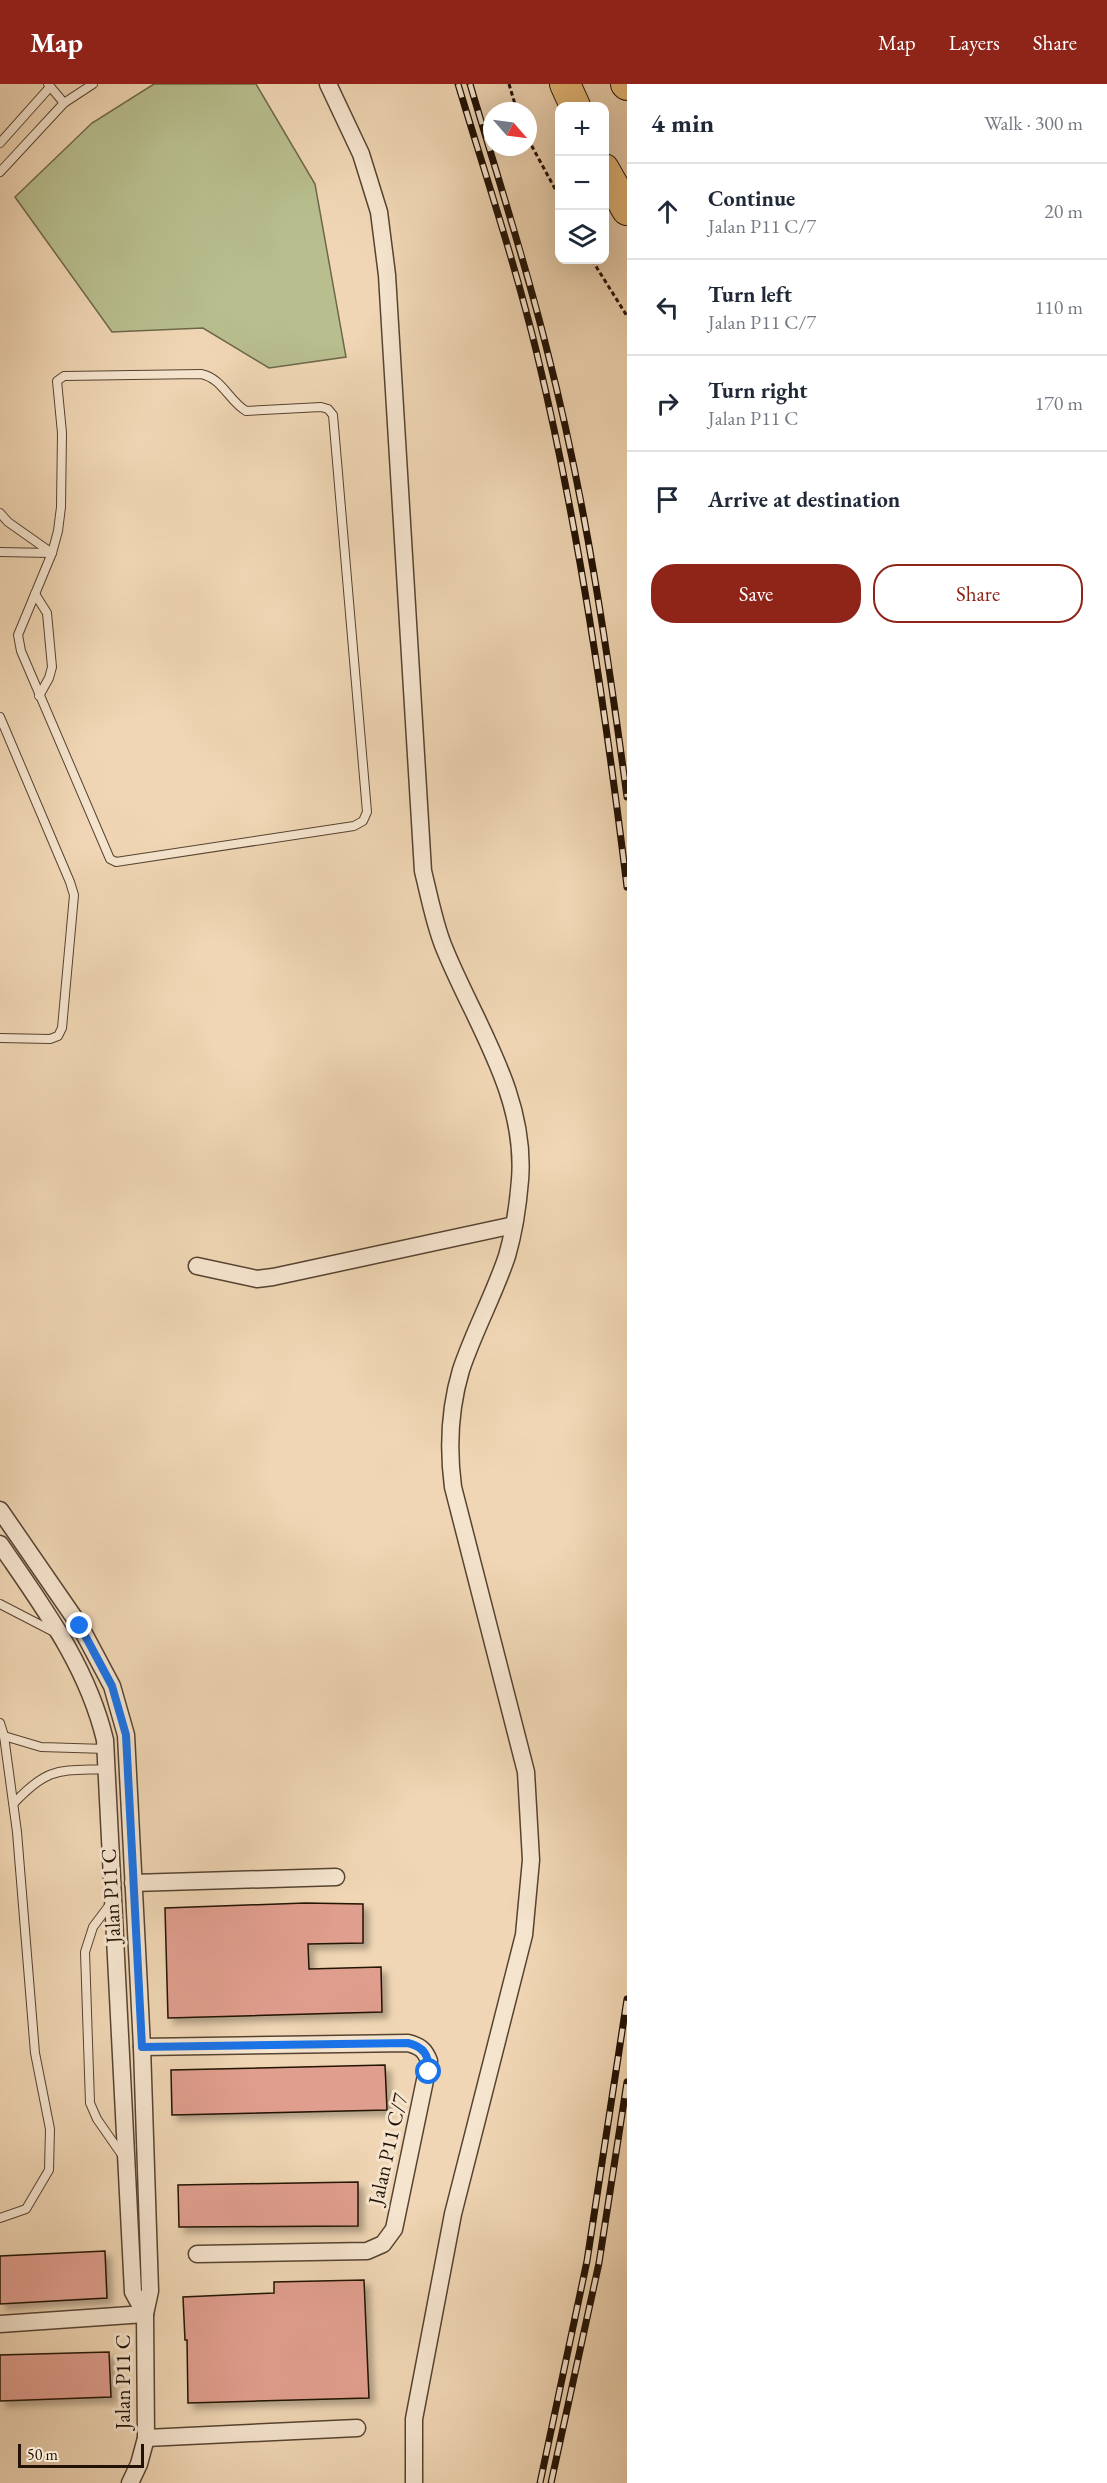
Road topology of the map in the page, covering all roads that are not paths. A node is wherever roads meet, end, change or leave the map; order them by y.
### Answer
1 (93, 84) edge
2 (328, 84) edge
3 (565, 84) edge
4 (49, 85) edge
5 (573, 102) edge
6 (64, 103) junction
7 (0, 143) edge
8 (0, 172) edge
9 (609, 178) edge
10 (627, 210) edge
11 (0, 513) edge
12 (0, 552) edge
13 (51, 553) junction
14 (35, 594) junction
15 (39, 696) junction
16 (0, 717) edge
17 (0, 1038) edge
18 (514, 1225) junction
19 (197, 1266) dead end
20 (0, 1510) edge
21 (0, 1544) edge
22 (0, 1604) edge
23 (64, 1637) junction
24 (0, 1723) edge
25 (4, 1736) junction
26 (107, 1749) junction
27 (107, 1768) junction
28 (14, 1803) junction
29 (336, 1877) dead end
30 (133, 1883) junction
31 (113, 1900) junction
32 (142, 2047) junction
33 (126, 2160) junction
34 (0, 2218) edge
35 (197, 2254) dead end
36 (146, 2314) junction
37 (0, 2324) edge
38 (357, 2428) dead end
39 (147, 2438) junction
40 (130, 2483) edge
41 (414, 2483) edge

1 - 6 lane
2 - 18 street
3 - 5 highway
4 - 6 lane
4 - 7 lane
6 - 8 lane
9 - 10 highway
11 - 13 lane
12 - 13 lane
13 - 14 lane
13 - 15 lane
14 - 15 lane
14 - 15 lane
16 - 17 lane
18 - 19 street
18 - 41 street
20 - 30 street, Jalan P11 C
21 - 23 street, Jalan P11 C
22 - 23 lane
23 - 26 street, Jalan P11 C
24 - 25 lane
25 - 26 lane
25 - 28 lane
26 - 27 street, Jalan P11 C
27 - 28 lane
27 - 31 street, Jalan P11 C
28 - 34 lane
29 - 30 street
30 - 32 street, Jalan P11 C
31 - 33 street, Jalan P11 C
31 - 33 lane
32 - 35 street, Jalan P11 C/7
32 - 36 street, Jalan P11 C
33 - 36 street, Jalan P11 C
36 - 37 street
36 - 39 street, Jalan P11 C
38 - 39 street
39 - 40 street, Jalan P11 C

